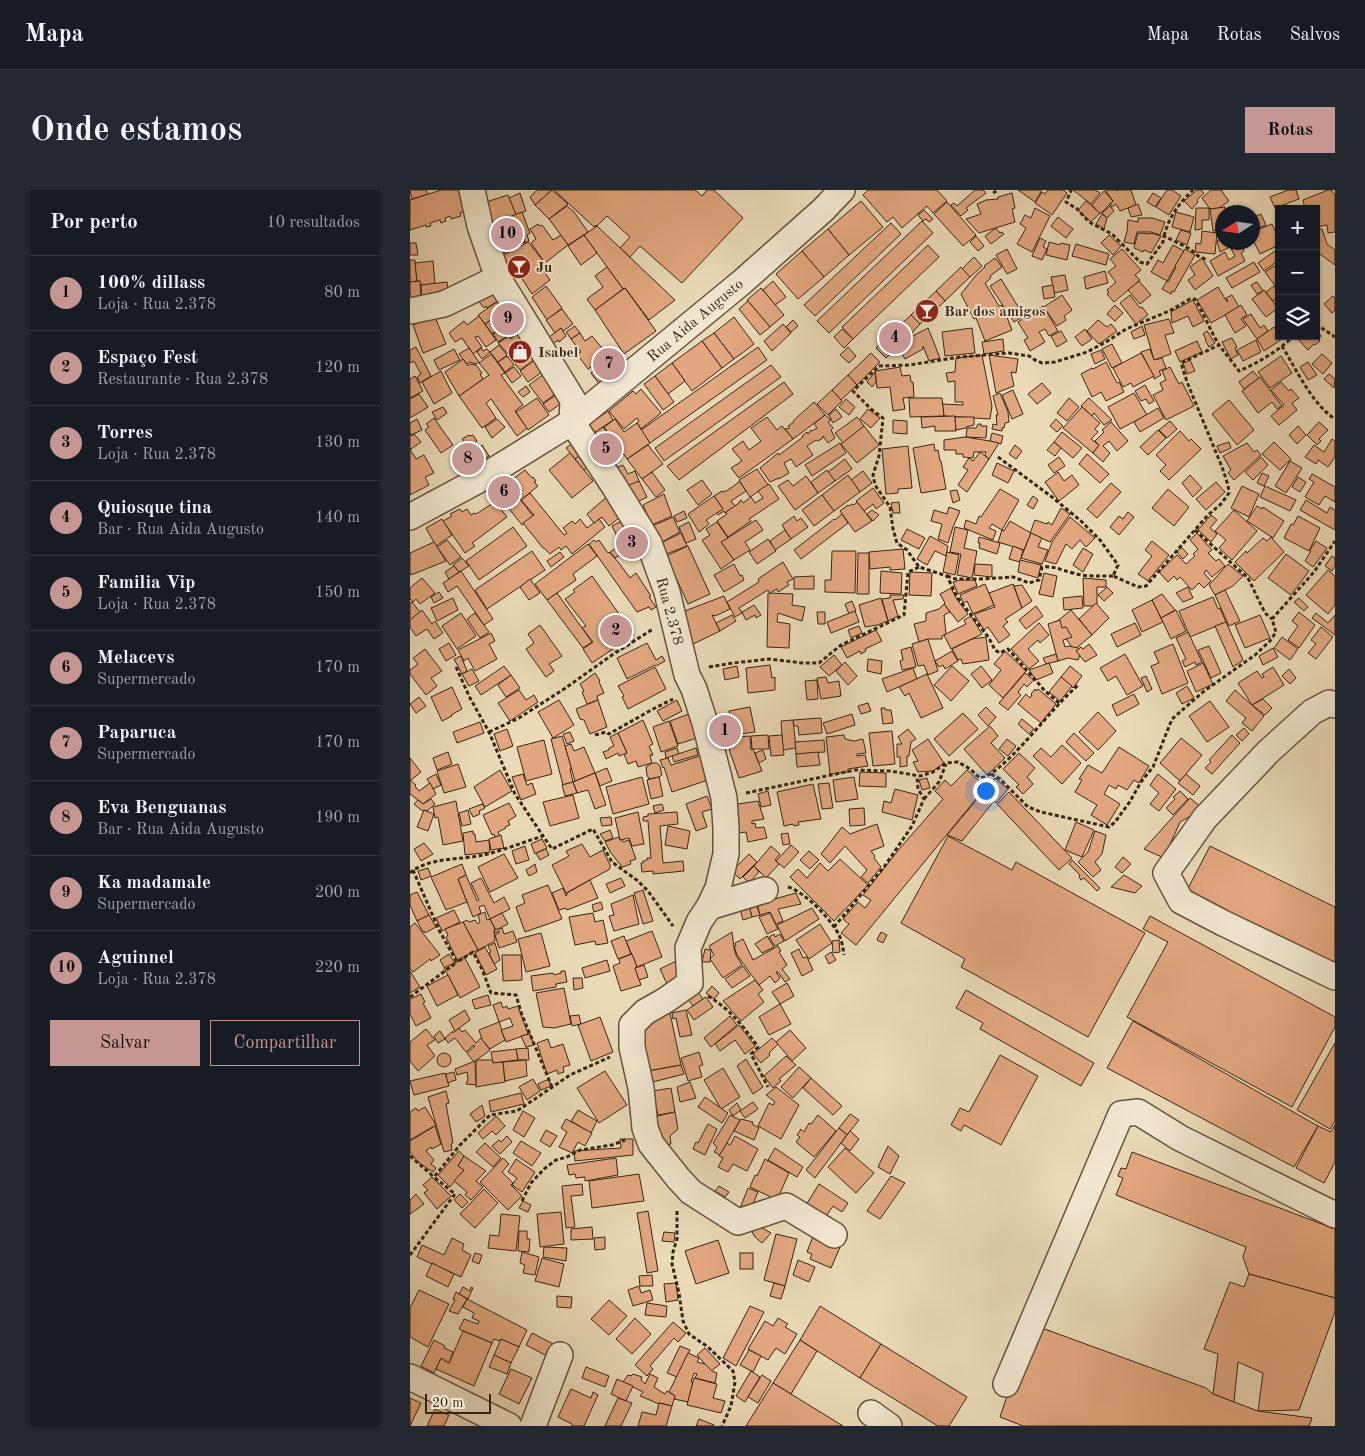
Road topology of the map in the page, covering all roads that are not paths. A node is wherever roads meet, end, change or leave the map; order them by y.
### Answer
1 (472, 190) edge
2 (842, 190) edge
3 (498, 278) junction
4 (410, 311) edge
5 (572, 422) junction
6 (410, 517) edge
7 (1335, 705) edge
8 (765, 890) road end
9 (709, 906) junction
10 (1335, 977) edge
11 (1335, 1215) edge
12 (834, 1235) dead end
13 (560, 1355) dead end
14 (410, 1377) edge
15 (1006, 1384) dead end
16 (509, 1426) edge
17 (533, 1426) edge

1 - 3 street
2 - 5 street, Rua Aida Augusto
3 - 4 street
3 - 5 street
5 - 6 street, Rua Aida Augusto
5 - 9 street, Rua 2.378
7 - 10 street
8 - 9 street
9 - 12 street, Rua 2.378
11 - 15 street
13 - 17 street
14 - 16 street

